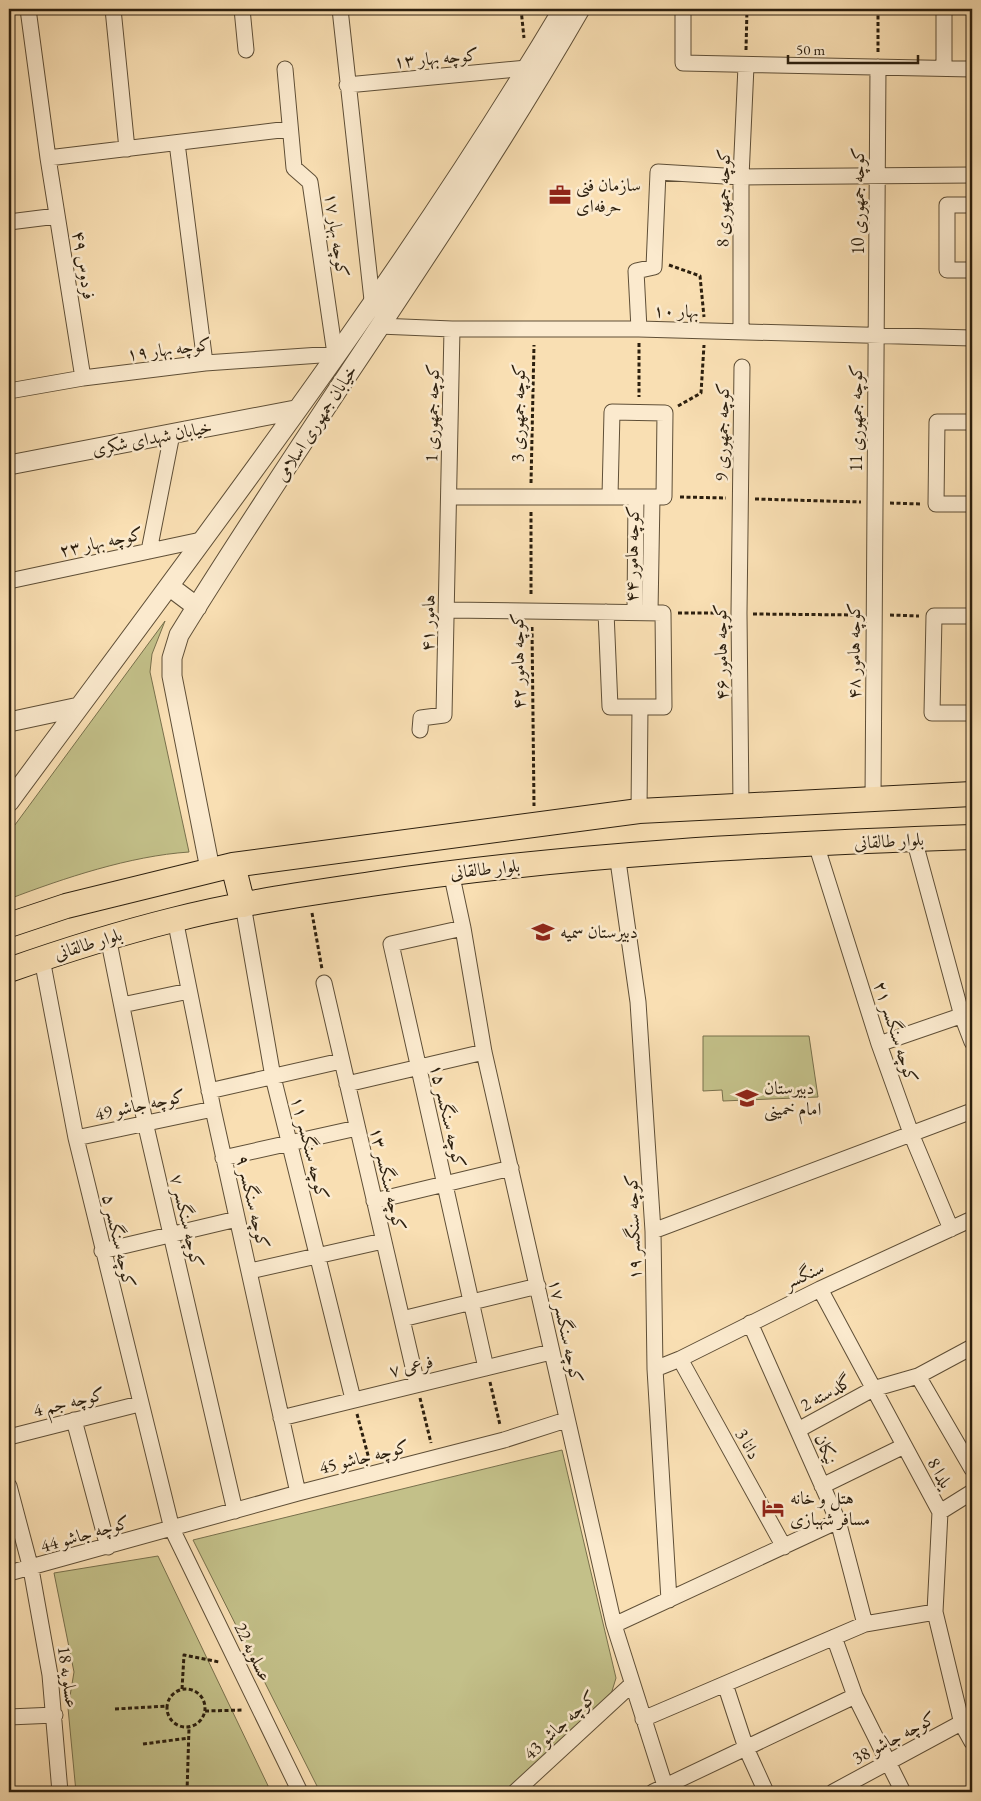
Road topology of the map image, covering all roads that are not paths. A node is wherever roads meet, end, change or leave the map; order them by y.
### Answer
1 (28, 9) edge
2 (113, 9) edge
3 (242, 9) edge
4 (340, 9) edge
5 (563, 9) edge
6 (580, 9) edge
7 (683, 9) edge
8 (944, 9) edge
9 (246, 50) dead end
10 (746, 66) junction
11 (878, 67) junction
12 (528, 68) junction
13 (944, 68) junction
14 (285, 69) dead end
15 (972, 69) edge
16 (347, 85) junction
17 (289, 129) junction
18 (177, 143) junction
19 (126, 149) junction
20 (48, 158) junction
21 (972, 175) edge
22 (877, 176) junction
23 (741, 177) junction
24 (972, 205) edge
25 (57, 216) junction
26 (9, 222) edge
27 (972, 270) edge
28 (372, 300) junction
29 (379, 326) junction
30 (452, 329) junction
31 (639, 329) junction
32 (740, 331) junction
33 (875, 334) junction
34 (972, 338) edge
35 (335, 354) junction
36 (205, 363) junction
37 (742, 367) dead end
38 (83, 378) junction
39 (9, 391) edge
40 (295, 410) junction
41 (972, 422) edge
42 (172, 434) junction
43 (9, 465) edge
44 (610, 496) junction
45 (450, 497) junction
46 (636, 497) junction
47 (658, 497) junction
48 (739, 498) joint
49 (874, 503) joint
50 (972, 504) edge
51 (201, 540) junction
52 (636, 550) junction
53 (651, 550) junction
54 (149, 551) junction
55 (9, 581) edge
56 (169, 586) junction
57 (196, 607) junction
58 (448, 610) junction
59 (606, 612) junction
60 (650, 612) junction
61 (972, 616) edge
62 (79, 707) junction
63 (640, 707) junction
64 (972, 713) edge
65 (9, 722) edge
66 (420, 730) dead end
67 (972, 794) edge
68 (873, 799) junction
69 (9, 802) edge
70 (741, 805) junction
71 (639, 810) junction
72 (972, 838) edge
73 (914, 839) junction
74 (816, 844) junction
75 (617, 854) junction
76 (233, 865) junction
77 (210, 869) junction
78 (451, 872) junction
79 (243, 905) junction
80 (175, 919) junction
81 (9, 925) edge
82 (464, 928) junction
83 (108, 937) junction
84 (42, 959) junction
85 (9, 970) edge
86 (324, 983) road end
87 (189, 991) junction
88 (122, 1006) junction
89 (967, 1014) edge
90 (972, 1042) edge
91 (879, 1044) junction
92 (484, 1052) junction
93 (341, 1061) junction
94 (418, 1067) junction
95 (273, 1077) junction
96 (347, 1084) junction
97 (209, 1091) junction
98 (213, 1109) junction
99 (972, 1111) edge
100 (145, 1122) junction
101 (357, 1128) junction
102 (912, 1136) junction
103 (76, 1138) junction
104 (290, 1142) junction
105 (223, 1158) junction
106 (511, 1168) junction
107 (444, 1184) junction
108 (374, 1201) junction
109 (237, 1219) junction
110 (972, 1219) edge
111 (951, 1229) junction
112 (653, 1231) junction
113 (172, 1236) junction
114 (384, 1241) junction
115 (102, 1251) junction
116 (318, 1255) junction
117 (250, 1271) junction
118 (538, 1286) junction
119 (820, 1289) junction
120 (472, 1302) junction
121 (402, 1319) junction
122 (750, 1323) junction
123 (972, 1347) edge
124 (551, 1352) junction
125 (680, 1359) junction
126 (486, 1368) junction
127 (655, 1369) junction
128 (918, 1376) junction
129 (417, 1384) junction
130 (873, 1389) junction
131 (353, 1399) junction
132 (139, 1404) junction
133 (281, 1418) junction
134 (74, 1420) junction
135 (566, 1420) junction
136 (798, 1430) junction
137 (9, 1437) edge
138 (904, 1446) junction
139 (972, 1469) edge
140 (9, 1486) edge
141 (822, 1486) junction
142 (972, 1492) edge
143 (298, 1493) junction
144 (234, 1511) junction
145 (940, 1512) junction
146 (838, 1521) junction
147 (172, 1529) junction
148 (108, 1547) junction
149 (784, 1547) junction
150 (31, 1569) junction
151 (9, 1573) edge
152 (669, 1600) junction
153 (935, 1612) junction
154 (614, 1624) junction
155 (865, 1624) junction
156 (834, 1637) junction
157 (725, 1684) junction
158 (631, 1685) junction
159 (855, 1696) junction
160 (55, 1715) junction
161 (9, 1717) edge
162 (643, 1719) junction
163 (967, 1721) edge
164 (972, 1742) edge
165 (746, 1748) junction
166 (888, 1763) junction
167 (661, 1790) edge
168 (60, 1792) edge
169 (300, 1792) edge
170 (515, 1792) edge
171 (766, 1792) edge
172 (833, 1792) edge
173 (903, 1792) edge

1 - 20 street, فردوس ۴۹
2 - 19 street
3 - 9 street
4 - 16 street
5 - 12 street, خیابان جمهوری اسلامی
6 - 29 street, خیابان جمهوری اسلامی
7 - 10 street
8 - 13 street
10 - 11 street
10 - 23 street, کوچه جمهوری 8
11 - 13 street
11 - 22 street, کوچه جمهوری 10
12 - 16 street, کوچه بهار ۱۳
12 - 28 street, خیابان جمهوری اسلامی
13 - 15 street
14 - 17 street, کوچه بهار ۱۷
16 - 28 street
17 - 18 street
17 - 35 street, کوچه بهار ۱۷
18 - 19 street
18 - 36 street
19 - 20 street
20 - 25 street, فردوس ۴۹
21 - 22 street
22 - 23 street
22 - 33 street, کوچه جمهوری 10
23 - 31 street
23 - 32 street, کوچه جمهوری 8
24 - 27 street
25 - 26 street
25 - 38 street, فردوس ۴۹
28 - 35 street, خیابان جمهوری اسلامی
29 - 30 street, بهار ۱۰
29 - 57 street, خیابان جمهوری اسلامی
30 - 31 street, بهار ۱۰
30 - 45 street, کوچه جمهوری 1
31 - 32 street, بهار ۱۰
32 - 33 street, بهار ۱۰
33 - 34 street, بهار ۱۰
33 - 49 street, کوچه جمهوری 11
35 - 36 street, کوچه بهار ۱۹
35 - 40 street, خیابان جمهوری اسلامی
36 - 38 street, کوچه بهار ۱۹
37 - 48 street, کوچه جمهوری 9
38 - 39 street, کوچه بهار ۱۹
40 - 42 street, خیابان شهدای شکری
40 - 51 street, خیابان جمهوری اسلامی
41 - 50 street
42 - 43 street, خیابان شهدای شکری
42 - 54 street
44 - 45 street
44 - 46 street
44 - 47 street, کوچه هامور ۴۴
45 - 58 street, هامور ۴۱
46 - 47 street
46 - 52 street, کوچه هامور ۴۴
47 - 53 street, کوچه هامور ۴۴
48 - 70 street, کوچه هامور ۴۶
49 - 68 street, کوچه هامور ۴۸
51 - 54 street, کوچه بهار ۲۳
51 - 56 street, خیابان جمهوری اسلامی
52 - 53 street
52 - 60 street, کوچه هامور ۴۴
53 - 60 street, کوچه هامور ۴۴
54 - 55 street, کوچه بهار ۲۳
56 - 57 street
56 - 62 street, خیابان جمهوری اسلامی
57 - 77 street, خیابان جمهوری اسلامی
58 - 59 street
58 - 66 street, هامور ۴۱
59 - 60 street
59 - 63 street
60 - 63 street
61 - 64 street
62 - 65 street
62 - 69 street, خیابان جمهوری اسلامی
63 - 71 street
67 - 68 main road, بلوار طالقانی
68 - 70 main road, بلوار طالقانی
70 - 71 main road, بلوار طالقانی
71 - 76 main road, بلوار طالقانی
72 - 73 main road, بلوار طالقانی
73 - 74 main road, بلوار طالقانی
73 - 89 street
74 - 75 main road, بلوار طالقانی
74 - 91 street, کوچه سنگسر ۲۱
75 - 78 main road, بلوار طالقانی
75 - 112 street, کوچه سنگسر ۱۹
76 - 77 main road, بلوار طالقانی
76 - 79 main road
77 - 81 main road, بلوار طالقانی
78 - 79 main road, بلوار طالقانی
78 - 82 street, کوچه سنگسر ۱۷
79 - 80 main road, بلوار طالقانی
79 - 95 street, کوچه سنگسر ۱۱
80 - 83 main road, بلوار طالقانی
80 - 87 street, کوچه سنگسر ۹
82 - 92 street, کوچه سنگسر ۱۷
82 - 94 street, کوچه سنگسر ۱۵
83 - 84 main road, بلوار طالقانی
83 - 88 street, کوچه سنگسر ۷
84 - 85 main road, بلوار طالقانی
84 - 103 street, کوچه سنگسر ۵
86 - 93 street, کوچه سنگسر ۱۳
87 - 88 street
87 - 97 street, کوچه سنگسر ۹
88 - 100 street, کوچه سنگسر ۷
89 - 90 street
89 - 91 street
91 - 102 street, کوچه سنگسر ۲۱
92 - 94 street
92 - 106 street, کوچه سنگسر ۱۷
93 - 95 street
93 - 96 street, کوچه سنگسر ۱۳
94 - 96 street
94 - 107 street, کوچه سنگسر ۱۵
95 - 97 street
95 - 104 street, کوچه سنگسر ۱۱
96 - 101 street, کوچه سنگسر ۱۳
97 - 98 street, کوچه سنگسر ۹
98 - 100 street, کوچه جاشو 49
98 - 105 street, کوچه سنگسر ۹
99 - 102 street
100 - 103 street, کوچه جاشو 49
100 - 113 street, کوچه سنگسر ۷
101 - 104 street
101 - 108 street, کوچه سنگسر ۱۳
102 - 111 street, کوچه سنگسر ۲۱
102 - 112 street
103 - 115 street, کوچه سنگسر ۵
104 - 105 street
104 - 116 street, کوچه سنگسر ۱۱
105 - 109 street, کوچه سنگسر ۹
106 - 107 street
106 - 118 street, کوچه سنگسر ۱۷
107 - 108 street
107 - 120 street, کوچه سنگسر ۱۵
108 - 114 street, کوچه سنگسر ۱۳
109 - 113 street
109 - 117 street, کوچه سنگسر ۹
110 - 111 street, سنگسر
111 - 119 street, سنگسر
112 - 127 street, کوچه سنگسر ۱۹
113 - 115 street
113 - 144 street, کوچه سنگسر ۷
114 - 116 street
114 - 121 street, کوچه سنگسر ۱۳
115 - 132 street, کوچه سنگسر ۵
116 - 117 street
116 - 131 street, کوچه سنگسر ۱۱
117 - 133 street, کوچه سنگسر ۹
118 - 120 street
118 - 124 street, کوچه سنگسر ۱۷
119 - 122 street, سنگسر
119 - 130 street, یلدا 8
120 - 121 street
120 - 126 street, کوچه سنگسر ۱۵
121 - 129 street, کوچه سنگسر ۱۳
122 - 125 street, سنگسر
122 - 136 street, نیکان
123 - 128 street, گلدسته 2
124 - 126 street, فرعی ۷
124 - 135 street, کوچه سنگسر ۱۷
125 - 127 street, سنگسر
125 - 149 street, دانا 3
126 - 129 street, فرعی ۷
127 - 152 street, کوچه سنگسر ۱۹
128 - 130 street, گلدسته 2
128 - 139 street
129 - 131 street, فرعی ۷
130 - 136 street, گلدسته 2
130 - 138 street, یلدا 8
131 - 133 street, فرعی ۷
132 - 134 street, کوچه جم 4
132 - 147 street, کوچه سنگسر ۵
133 - 143 street, کوچه سنگسر ۹
134 - 137 street, کوچه جم 4
134 - 148 street
135 - 143 street, کوچه جاشو 45
135 - 154 street, کوچه سنگسر ۱۷
136 - 141 street, نیکان
138 - 141 street
138 - 145 street, یلدا 8
140 - 150 street, عسلویه 18
141 - 146 street, نیکان
142 - 145 street
143 - 144 street, کوچه جاشو 45
144 - 147 street, کوچه جاشو 45
145 - 153 street, یلدا 8
146 - 149 street
146 - 155 street, نیکان
147 - 148 street, کوچه جاشو 44
147 - 169 street, عسلویه 22
148 - 150 street, کوچه جاشو 44
149 - 152 street
150 - 151 street, کوچه جاشو 44
150 - 160 street, عسلویه 18
152 - 154 street
153 - 155 street
153 - 163 street, یلدا 8
154 - 158 street, کوچه سنگسر ۱۷
155 - 156 street
156 - 157 street
156 - 159 street
157 - 162 street
157 - 165 street
158 - 162 street, کوچه سنگسر ۱۷
158 - 170 street, کوچه جاشو 43
159 - 165 street
159 - 166 street
160 - 161 street
160 - 168 street, عسلویه 18
162 - 167 street, کوچه سنگسر ۱۷
163 - 164 street, یلدا 8
163 - 166 street, کوچه جاشو 38
165 - 167 street
165 - 171 street
166 - 172 street, کوچه جاشو 38
166 - 173 street

